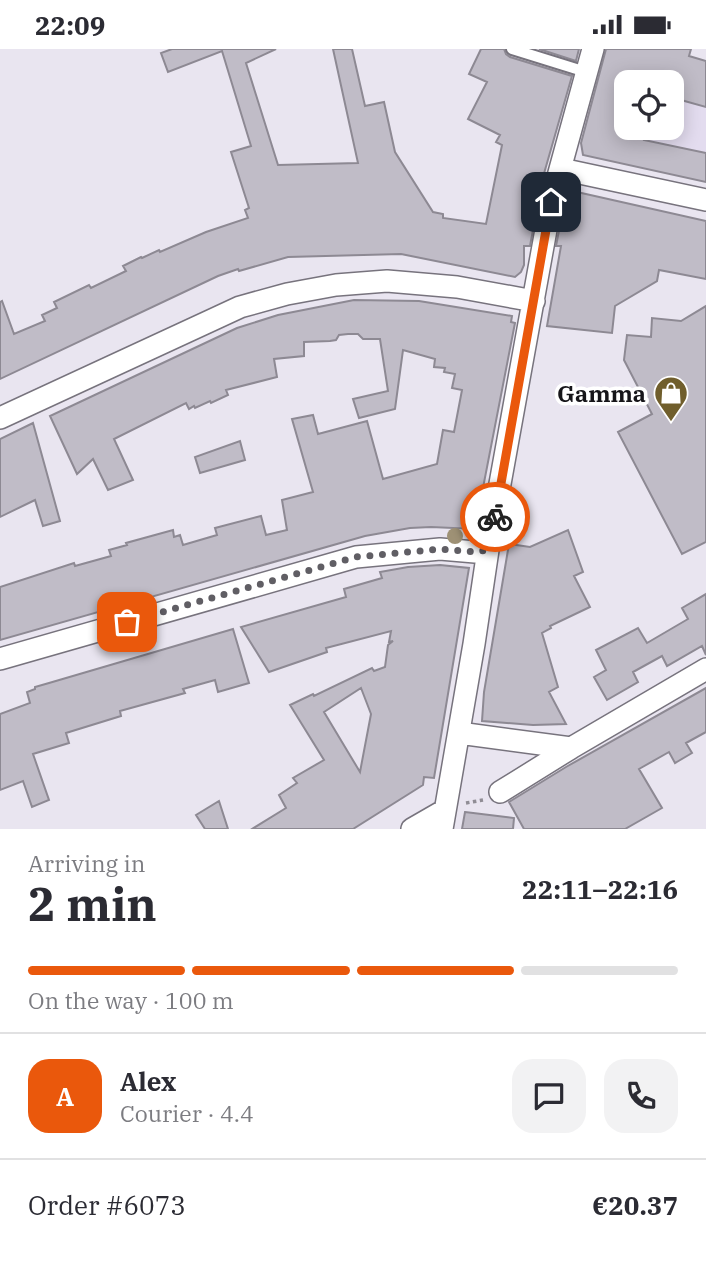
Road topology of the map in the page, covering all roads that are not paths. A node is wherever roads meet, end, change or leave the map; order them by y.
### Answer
1 (512, 49) edge
2 (593, 49) edge
3 (586, 72) junction
4 (561, 169) junction
5 (706, 200) edge
6 (534, 301) junction
7 (0, 418) edge
8 (488, 550) junction
9 (0, 659) edge
10 (706, 669) edge
11 (459, 733) junction
12 (570, 748) junction
13 (500, 792) road end
14 (443, 819) edge
15 (412, 829) edge

1 - 3 lane
2 - 3 street
3 - 4 street
4 - 5 street
4 - 6 street
6 - 7 street
6 - 8 street
8 - 9 street
8 - 11 street
10 - 12 street
11 - 12 street
11 - 14 street
12 - 13 street
14 - 15 street

